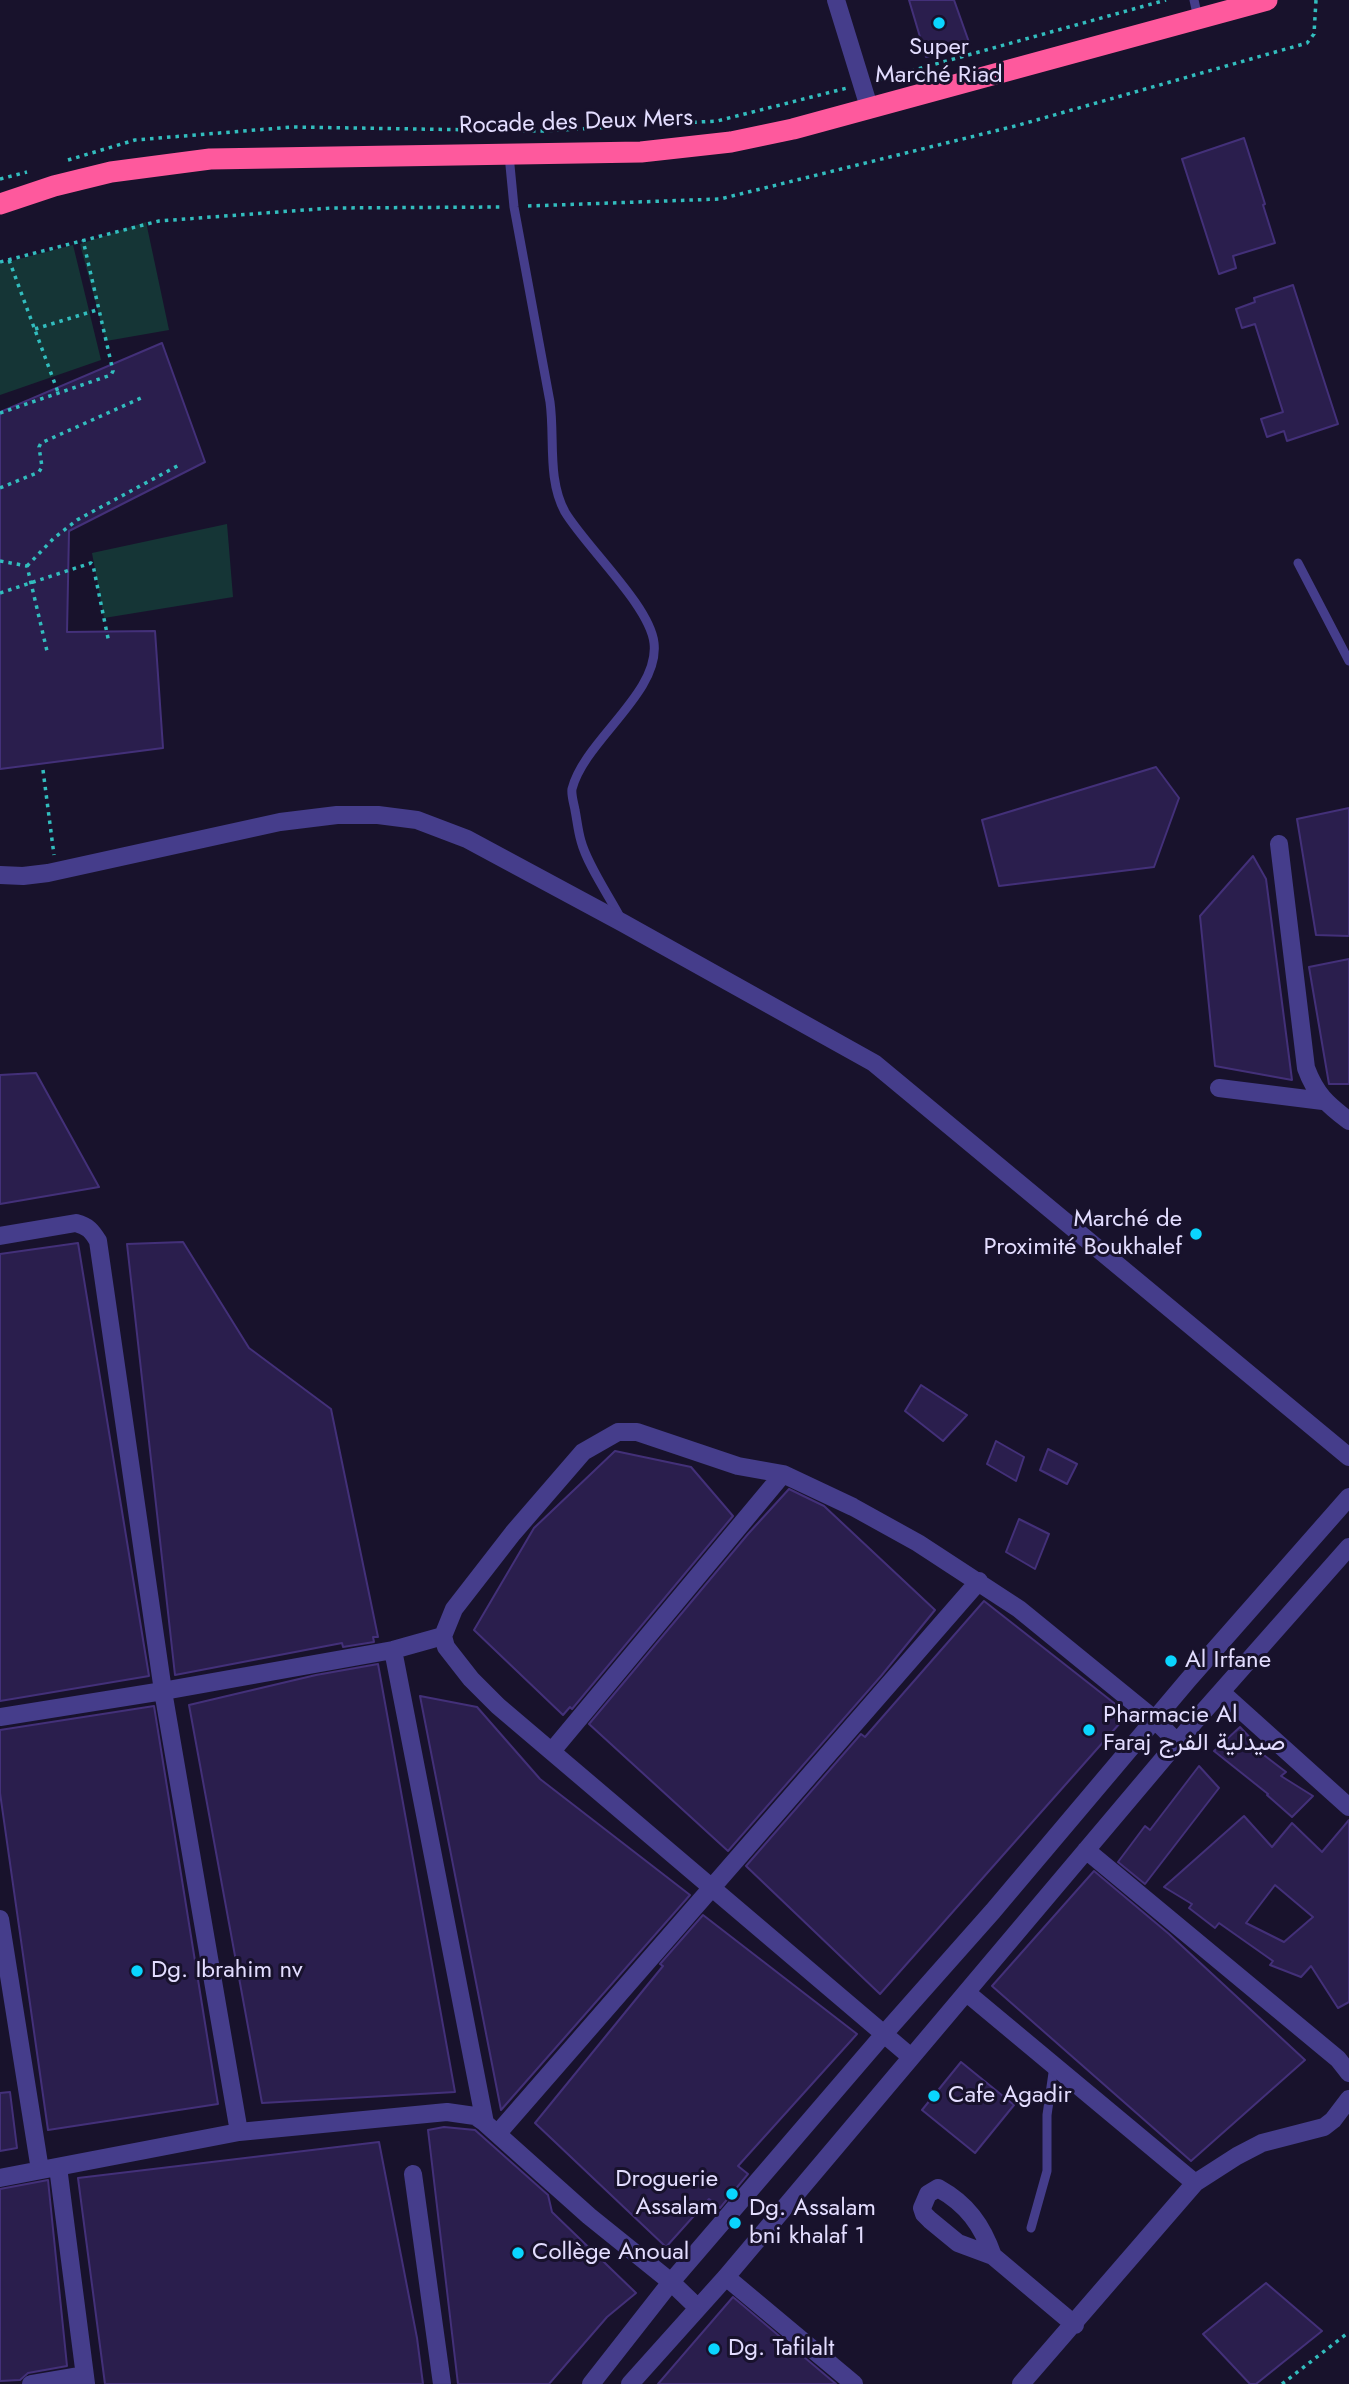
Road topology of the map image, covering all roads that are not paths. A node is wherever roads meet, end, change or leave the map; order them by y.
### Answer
1 (1267, 0) edge
2 (838, 1) edge
3 (1196, 10) edge
4 (869, 107) junction
5 (509, 155) junction
6 (0, 204) edge
7 (1298, 563) dead end
8 (1349, 661) edge
9 (1279, 844) dead end
10 (0, 875) edge
11 (623, 923) junction
12 (1219, 1088) dead end
13 (1323, 1101) junction
14 (1349, 1121) edge
15 (0, 1236) edge
16 (1349, 1457) edge
17 (783, 1474) junction
18 (1349, 1497) edge
19 (1349, 1547) edge
20 (979, 1581) junction
21 (443, 1636) junction
22 (393, 1650) junction
23 (163, 1691) junction
24 (1221, 1692) junction
25 (0, 1717) edge
26 (1154, 1719) junction
27 (1177, 1742) junction
28 (552, 1751) junction
29 (1349, 1807) edge
30 (1086, 1850) junction
31 (713, 1887) junction
32 (0, 1919) edge
33 (967, 1993) junction
34 (884, 2034) junction
35 (911, 2057) junction
36 (1054, 2066) junction
37 (1349, 2073) edge
38 (1349, 2099) edge
39 (491, 2128) junction
40 (239, 2133) junction
41 (58, 2167) junction
42 (40, 2170) junction
43 (413, 2174) dead end
44 (0, 2178) edge
45 (1195, 2183) junction
46 (1031, 2228) dead end
47 (993, 2256) dead end
48 (726, 2277) junction
49 (671, 2282) junction
50 (698, 2308) junction
51 (1075, 2325) junction
52 (85, 2380) edge
53 (31, 2384) edge
54 (442, 2384) edge
55 (592, 2384) edge
56 (630, 2384) edge
57 (854, 2384) edge
58 (1021, 2384) edge

1 - 3 highway, Rocade des Deux Mers
2 - 4 street
3 - 4 highway, Rocade des Deux Mers
4 - 5 highway, Rocade des Deux Mers
5 - 6 highway, Rocade des Deux Mers
5 - 11 lane
7 - 8 lane
9 - 13 street
10 - 11 street
11 - 16 street
12 - 13 street
13 - 14 street
15 - 23 street
17 - 20 street
17 - 21 street
17 - 28 street
18 - 26 street
19 - 24 street
20 - 26 street
20 - 31 street
21 - 22 street
21 - 28 street
22 - 23 street
22 - 39 street
23 - 25 street
23 - 40 street
24 - 27 street
24 - 29 street
26 - 27 street
26 - 34 street
27 - 30 street
28 - 31 street
30 - 33 street
30 - 37 street
31 - 34 street
31 - 39 street
32 - 42 street
33 - 35 street
33 - 36 street
34 - 35 street
34 - 49 street
35 - 48 street
36 - 45 street
36 - 46 lane
38 - 45 street
39 - 40 street
39 - 49 street
40 - 41 street
41 - 42 street
41 - 52 street
42 - 44 street
43 - 54 street
45 - 51 street
47 - 51 street
48 - 50 street
48 - 57 street
49 - 50 street
49 - 55 street
50 - 56 street
51 - 58 street
52 - 53 street

